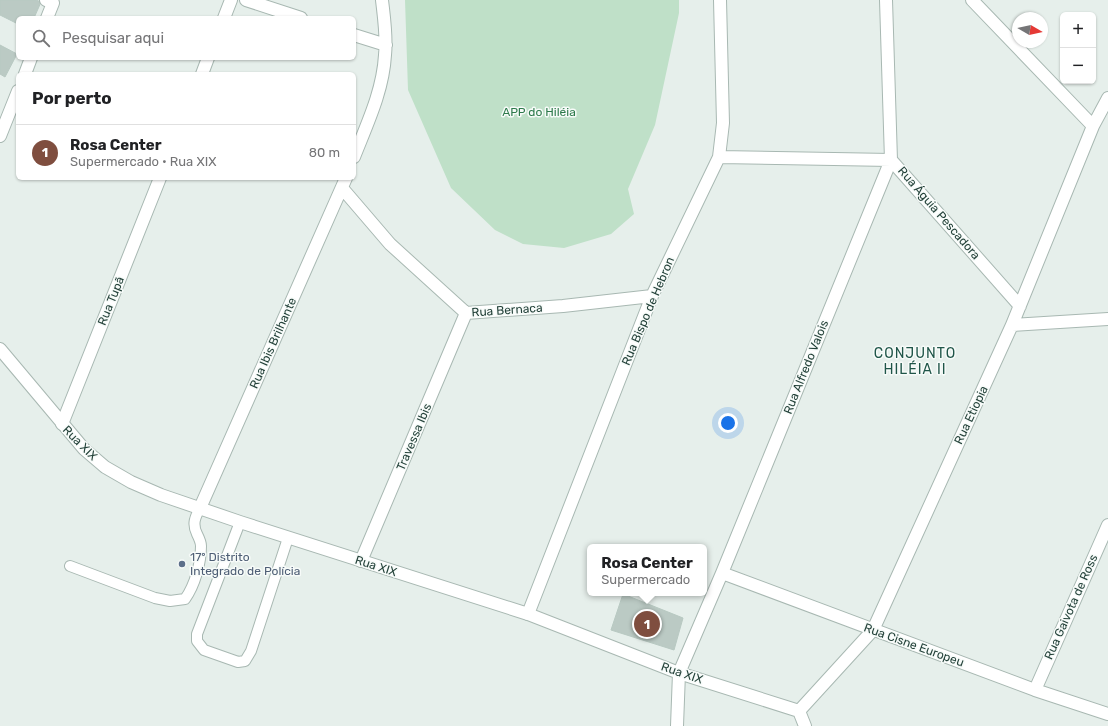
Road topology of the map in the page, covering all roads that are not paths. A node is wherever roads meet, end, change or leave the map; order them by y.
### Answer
1 (231, 0) edge
2 (246, 0) edge
3 (382, 0) edge
4 (720, 0) edge
5 (886, 0) edge
6 (972, 0) edge
7 (51, 1) edge
8 (47, 16) edge
9 (225, 16) edge
10 (295, 16) edge
11 (356, 36) edge
12 (386, 46) junction
13 (30, 60) edge
14 (207, 60) edge
15 (26, 72) edge
16 (203, 72) edge
17 (16, 96) edge
18 (1108, 98) edge
19 (1092, 126) junction
20 (0, 136) edge
21 (356, 152) edge
22 (719, 157) junction
23 (891, 160) junction
24 (159, 180) edge
25 (344, 183) edge
26 (652, 296) junction
27 (1020, 306) junction
28 (466, 313) junction
29 (1108, 319) edge
30 (1012, 325) junction
31 (0, 349) edge
32 (62, 424) junction
33 (200, 508) junction
34 (240, 522) junction
35 (1108, 525) edge
36 (288, 538) junction
37 (361, 561) junction
38 (70, 566) dead end
39 (722, 573) junction
40 (528, 614) junction
41 (873, 630) junction
42 (679, 673) junction
43 (1035, 690) junction
44 (798, 712) junction
45 (1108, 714) edge
46 (677, 726) edge
47 (805, 726) edge

1 - 9 street
2 - 10 street
3 - 12 street
4 - 22 street, Rua Bispo de Hebron
5 - 23 street, Rua Alfredo Valois
6 - 19 street
7 - 8 street
11 - 12 street
12 - 21 street
13 - 15 street
14 - 16 street
17 - 20 street
18 - 19 street, Rua Etiopia
19 - 27 street, Rua Etiopia
22 - 23 street, Rua Águia Pescadora
22 - 26 street, Rua Bispo de Hebron
23 - 27 street, Rua Águia Pescadora
23 - 39 street, Rua Alfredo Valois
24 - 32 street, Rua Tupã
25 - 28 street, Rua Bernaca
25 - 33 street, Rua Ibis Brilhante
26 - 28 street, Rua Bernaca
26 - 40 street, Rua Bispo de Hebron
27 - 30 street, Rua Etiopia
28 - 37 street, Travessa Ibis
29 - 30 street
30 - 41 street, Rua Etiopia
31 - 32 street, Rua XIX
32 - 33 street, Rua XIX
33 - 34 street, Rua XIX
33 - 38 lane
34 - 36 street, Rua XIX
34 - 36 lane
35 - 43 street, Rua Gaivota de Ross
36 - 37 street, Rua XIX
37 - 40 street, Rua XIX
39 - 41 street, Rua Cisne Europeu
39 - 42 street, Rua Alfredo Valois
40 - 42 street, Rua XIX
41 - 43 street, Rua Cisne Europeu
41 - 44 street, Rua Etiopia
42 - 44 street, Rua XIX
42 - 46 street, Rua Alfredo Valois
43 - 45 street, Rua Cisne Europeu
44 - 47 street

